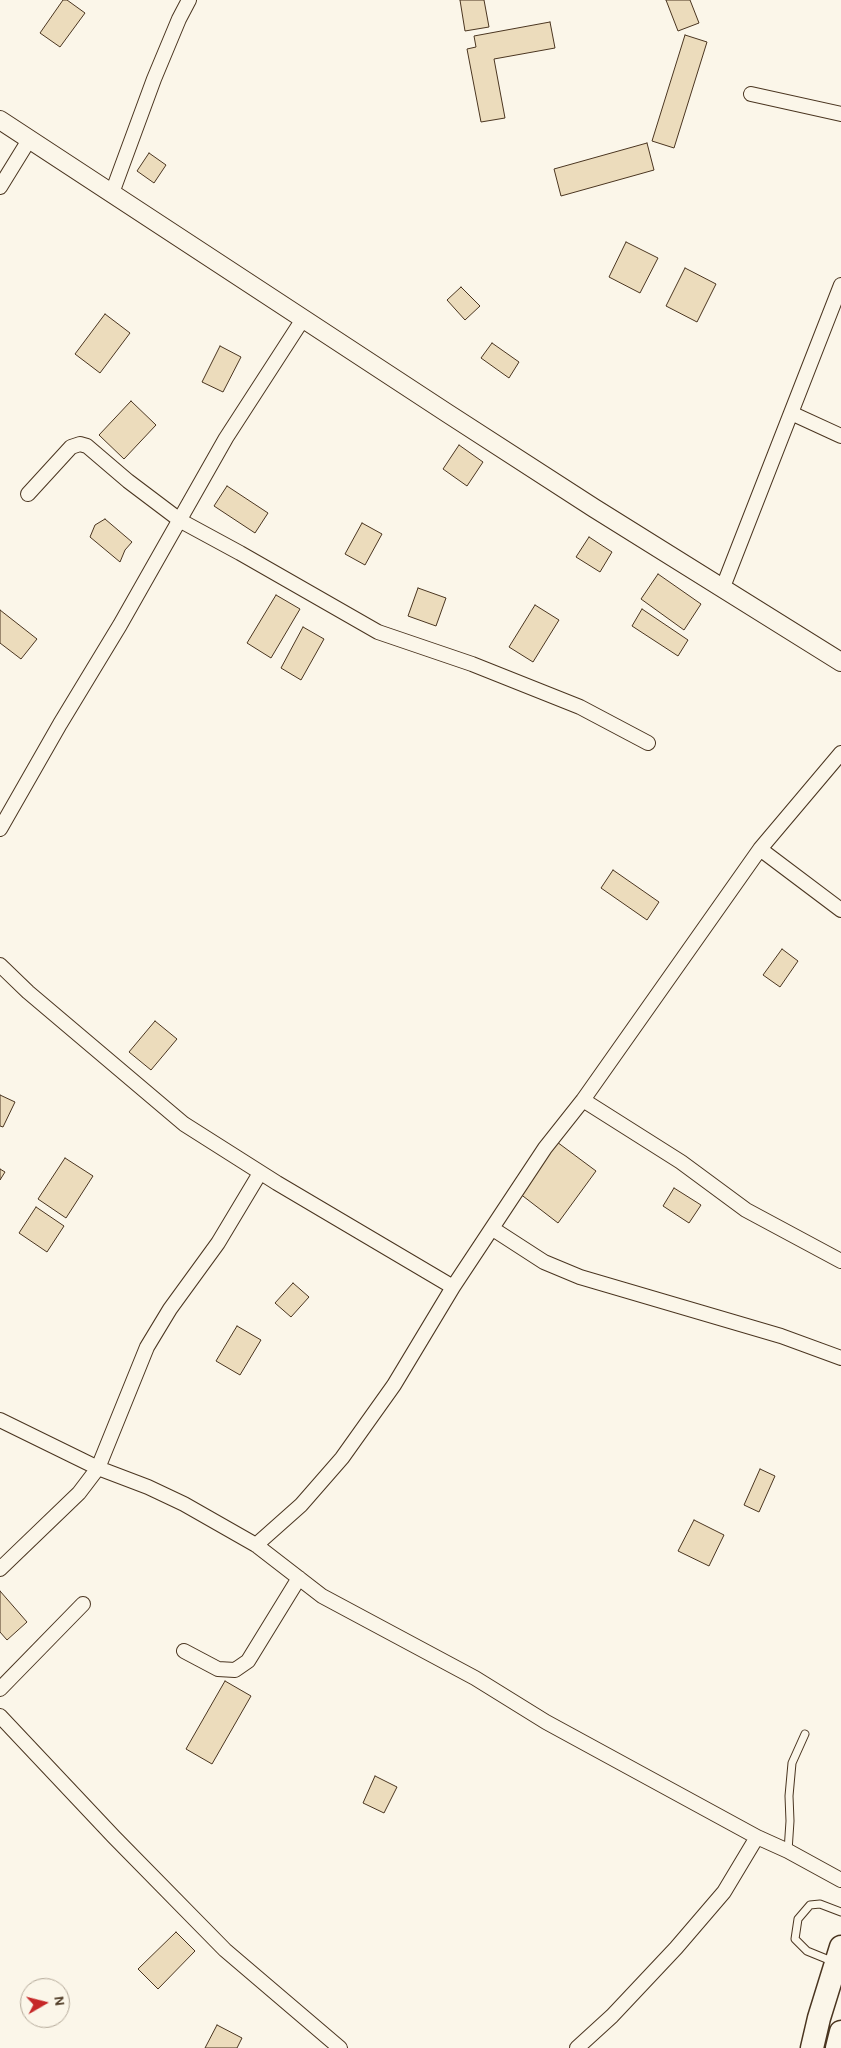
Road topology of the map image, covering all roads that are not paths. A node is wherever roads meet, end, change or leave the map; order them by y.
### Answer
1 (189, 0) edge
2 (751, 94) dead end
3 (841, 114) edge
4 (0, 120) edge
5 (29, 140) junction
6 (0, 187) edge
7 (112, 193) junction
8 (841, 285) edge
9 (303, 319) junction
10 (791, 413) junction
11 (841, 436) edge
12 (28, 494) dead end
13 (180, 521) junction
14 (722, 587) junction
15 (841, 662) edge
16 (648, 743) dead end
17 (841, 753) edge
18 (0, 829) edge
19 (760, 849) junction
20 (841, 910) edge
21 (0, 965) edge
22 (583, 1100) junction
23 (260, 1173) junction
24 (493, 1229) junction
25 (841, 1261) edge
26 (453, 1287) junction
27 (841, 1358) edge
28 (0, 1420) edge
29 (98, 1468) junction
30 (256, 1545) junction
31 (0, 1569) edge
32 (299, 1578) junction
33 (82, 1604) dead end
34 (184, 1652) dead end
35 (0, 1689) edge
36 (0, 1716) edge
37 (805, 1734) dead end
38 (757, 1837) junction
39 (788, 1851) junction
40 (841, 1880) edge
41 (841, 1912) edge
42 (839, 1958) edge
43 (841, 2032) edge
44 (340, 2048) edge
45 (577, 2048) edge
46 (812, 2048) edge
47 (837, 2048) edge

1 - 7 street
2 - 3 street
4 - 5 street
5 - 6 street
5 - 7 street
7 - 9 street
8 - 10 street
9 - 13 street
9 - 14 street
10 - 11 street
10 - 14 street
12 - 13 street
13 - 16 street
13 - 18 street
14 - 15 street
17 - 19 street
19 - 20 street
19 - 22 street
21 - 23 street
22 - 24 street
22 - 25 street
23 - 26 street
23 - 29 street
24 - 26 street
24 - 27 street
26 - 30 street
28 - 29 street
29 - 30 street
29 - 31 street
30 - 32 street
32 - 34 street
32 - 38 street
33 - 35 street
36 - 44 street
37 - 39 lane
38 - 39 street
38 - 45 street
39 - 40 street
41 - 42 lane
42 - 46 main road
43 - 47 main road

